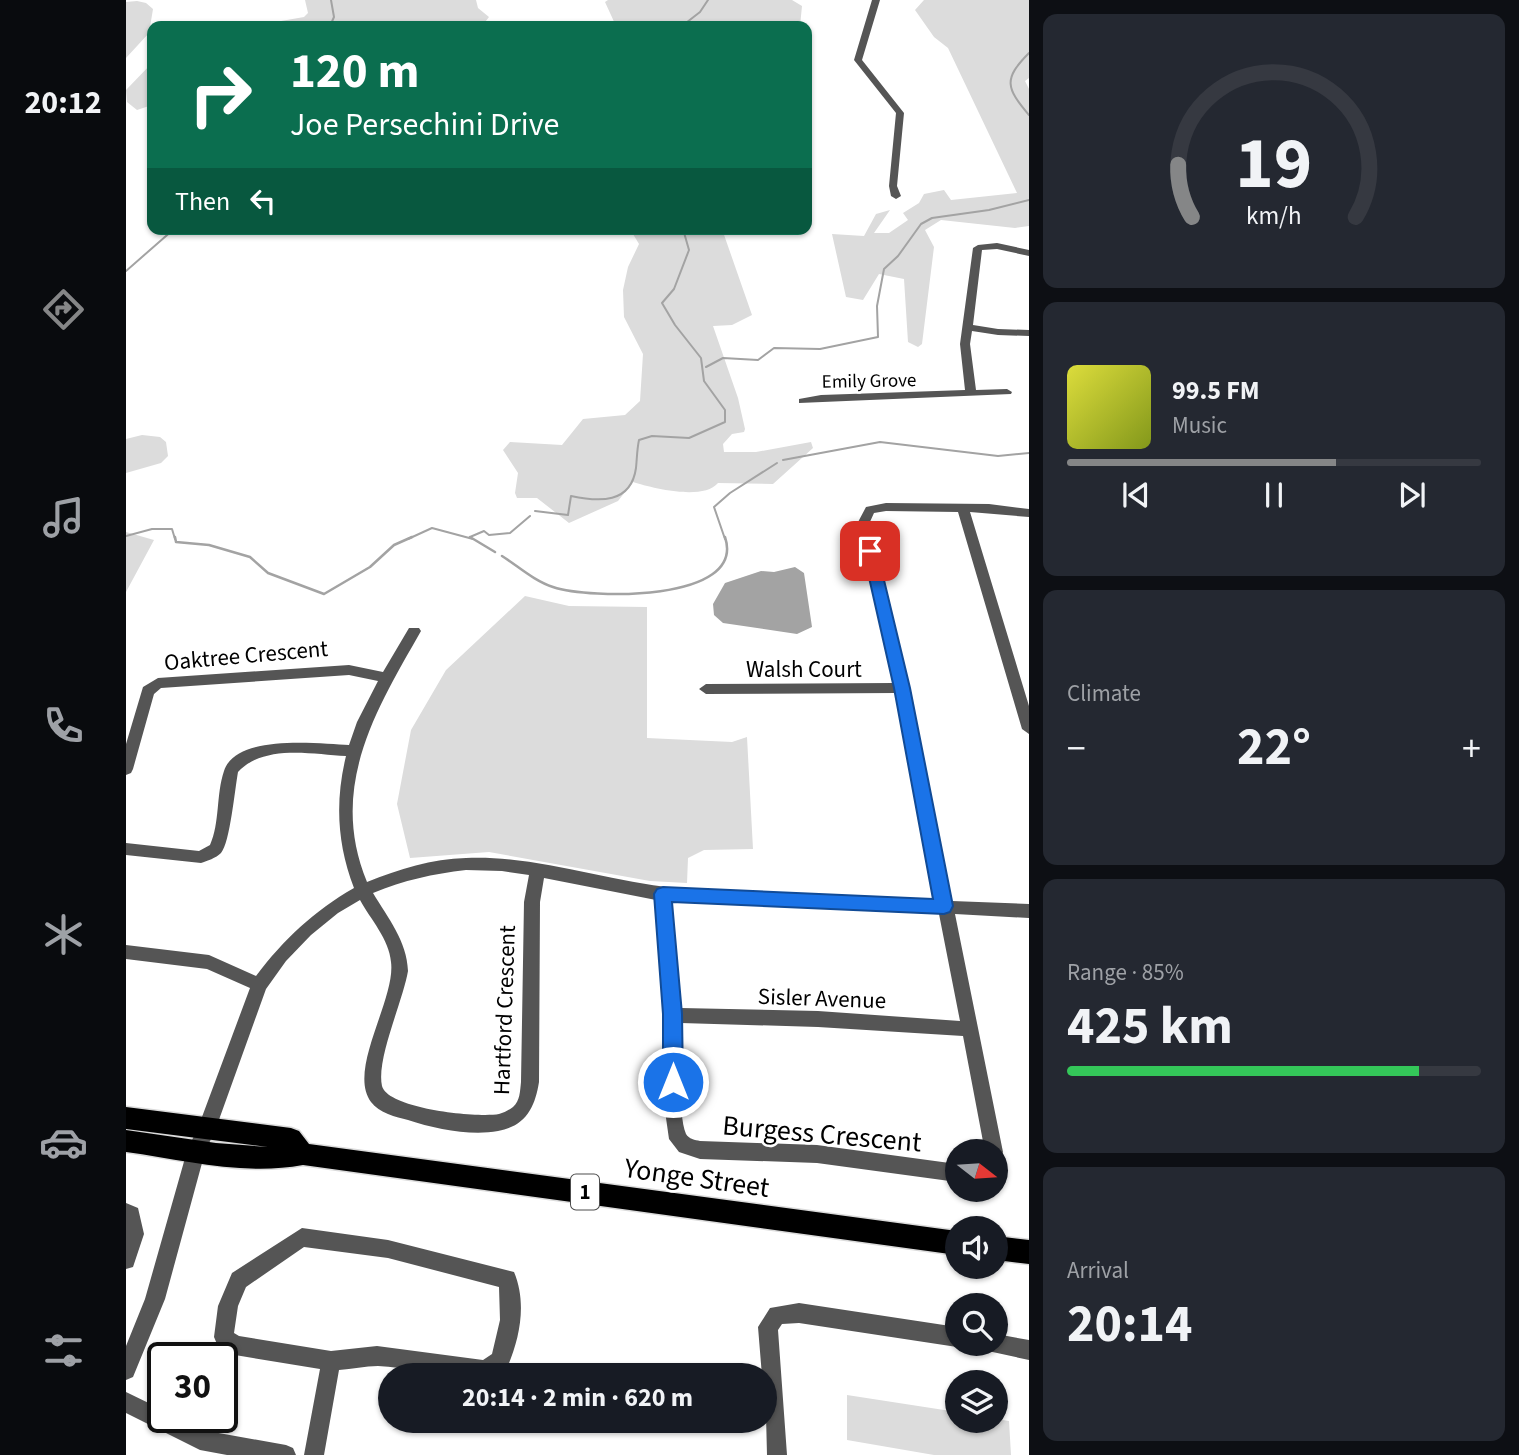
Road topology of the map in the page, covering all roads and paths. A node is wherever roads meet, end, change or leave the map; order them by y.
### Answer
1 (876, 0) edge
2 (895, 196) dead end
3 (1029, 253) edge
4 (968, 327) junction
5 (1029, 333) edge
6 (1007, 392) dead end
7 (971, 393) junction
8 (803, 401) dead end
9 (963, 508) junction
10 (1029, 513) edge
11 (414, 631) dead end
12 (388, 678) junction
13 (902, 688) junction
14 (706, 689) dead end
15 (1029, 729) edge
16 (355, 751) junction
17 (126, 769) edge
18 (126, 849) edge
19 (538, 871) junction
20 (362, 889) junction
21 (663, 894) junction
22 (944, 906) junction
23 (1029, 911) edge
24 (128, 957) edge
25 (259, 985) junction
26 (673, 1014) junction
27 (969, 1029) junction
28 (126, 1118) edge
29 (207, 1128) junction
30 (991, 1139) edge
31 (126, 1140) edge
32 (196, 1151) junction
33 (303, 1154) junction
34 (945, 1171) edge
35 (126, 1212) edge
36 (945, 1241) edge
37 (1008, 1249) edge
38 (1029, 1252) edge
39 (126, 1260) edge
40 (945, 1335) edge
41 (1008, 1346) edge
42 (1029, 1350) edge
43 (331, 1361) junction
44 (126, 1370) edge
45 (126, 1402) edge
46 (286, 1455) edge
47 (314, 1455) edge
48 (777, 1455) edge

1 - 2 street
3 - 4 street
4 - 5 street
4 - 7 street
6 - 7 street, Emily Grove
7 - 8 street, Emily Grove
9 - 10 street
9 - 13 street
9 - 15 street
11 - 12 street
12 - 16 street
12 - 17 street, Oaktree Crescent
13 - 14 street, Walsh Court
13 - 22 street
16 - 18 street
16 - 20 street
19 - 20 street
19 - 20 street, Hartford Crescent
19 - 21 street
20 - 25 street
21 - 22 street
21 - 26 street, Burgess Crescent
22 - 23 street
22 - 27 street
24 - 25 street
25 - 29 street
26 - 27 street, Sisler Avenue
26 - 34 street, Burgess Crescent
27 - 30 street
28 - 29 main road, Yonge Street / 1
29 - 32 street
29 - 33 main road, Yonge Street / 1
31 - 32 main road, Yonge Street / 1
32 - 33 main road, Yonge Street / 1
32 - 44 street
33 - 36 main road, Yonge Street / 1
35 - 39 street
37 - 38 main road
40 - 48 street
41 - 42 street
43 - 43 street
43 - 47 street
45 - 46 street

